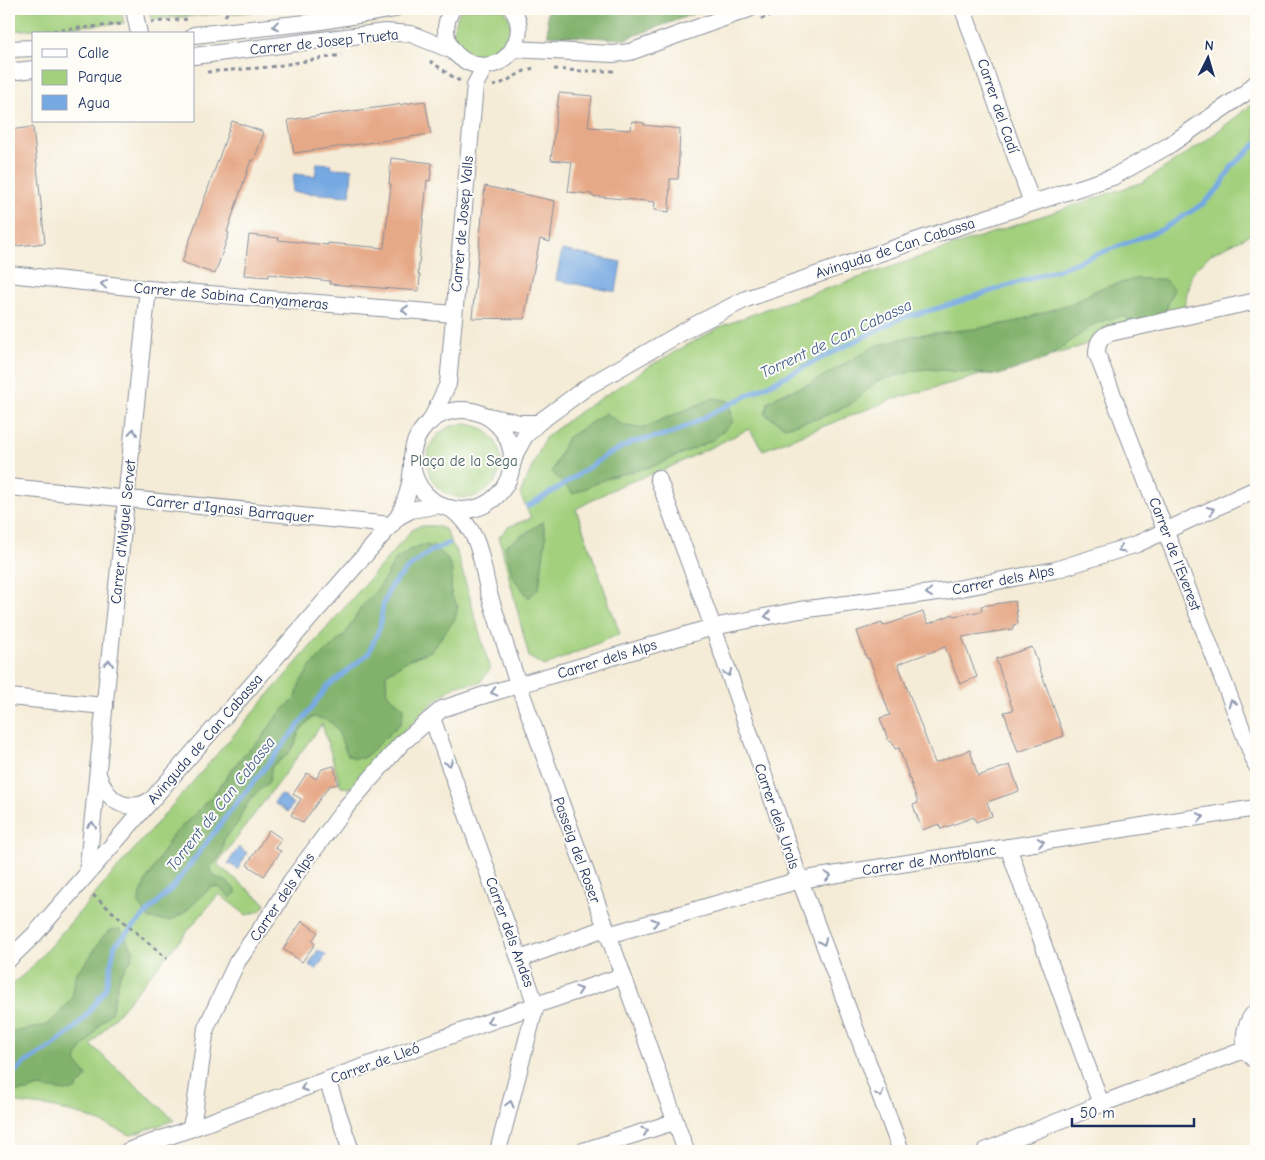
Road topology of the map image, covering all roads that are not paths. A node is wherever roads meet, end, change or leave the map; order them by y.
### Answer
1 (394, 9) edge
2 (452, 9) edge
3 (749, 9) edge
4 (964, 9) edge
5 (517, 12) edge
6 (195, 35) edge
7 (32, 48) edge
8 (513, 49) junction
9 (9, 50) edge
10 (451, 50) junction
11 (195, 56) edge
12 (485, 66) junction
13 (32, 69) edge
14 (9, 72) edge
15 (1256, 83) edge
16 (1032, 204) junction
17 (9, 274) edge
18 (148, 289) junction
19 (1256, 300) edge
20 (454, 314) junction
21 (448, 384) junction
22 (466, 411) junction
23 (484, 416) junction
24 (430, 422) junction
25 (538, 423) junction
26 (412, 467) junction
27 (511, 469) junction
28 (658, 478) dead end
29 (9, 487) edge
30 (1256, 489) edge
31 (126, 498) junction
32 (487, 503) junction
33 (445, 506) junction
34 (395, 521) junction
35 (1166, 531) junction
36 (478, 546) junction
37 (712, 627) junction
38 (519, 686) junction
39 (9, 696) edge
40 (105, 706) junction
41 (432, 718) junction
42 (1256, 765) edge
43 (98, 775) junction
44 (153, 799) junction
45 (1256, 808) edge
46 (1008, 847) junction
47 (87, 874) junction
48 (800, 880) junction
49 (606, 932) junction
50 (9, 959) edge
51 (520, 959) junction
52 (622, 976) junction
53 (536, 1005) junction
54 (1256, 1011) edge
55 (1252, 1055) edge
56 (328, 1080) junction
57 (1102, 1104) junction
58 (674, 1122) junction
59 (190, 1129) junction
60 (128, 1151) edge
61 (351, 1151) edge
62 (498, 1151) edge
63 (583, 1151) edge
64 (686, 1151) edge
65 (901, 1151) edge
66 (985, 1151) edge

1 -> 6 street, Carrer de Josep Trueta
2 - 10 street
3 - 8 street
4 - 16 street, Carrer del Cadí
5 - 8 street
7 - 9 street
8 - 12 street
10 - 11 street, Carrer de Josep Trueta
10 - 12 street, Carrer de Josep Trueta
12 - 20 street, Carrer de Josep Valls
13 - 14 street
15 - 16 street, Avinguda de Can Cabassa
16 - 25 street, Avinguda de Can Cabassa
18 -> 17 street, Carrer de Sabina Canyameras
20 -> 18 street, Carrer de Sabina Canyameras
31 -> 18 street, Carrer d'Miguel Servet
19 - 35 street, Carrer de l'Everest
20 - 21 street, Carrer de Josep Valls
21 - 22 street
21 - 24 street, Carrer de Josep Valls
22 - 23 street
22 - 24 street
23 - 25 street
23 - 27 street
24 - 26 street
25 - 27 street, Avinguda de Can Cabassa
26 - 33 street
26 - 34 street, Avinguda de Can Cabassa
27 - 32 street
28 - 37 street, Carrer dels Urals
29 - 31 street, Carrer d'Ignasi Barraquer
35 -> 30 street, Carrer dels Alps
31 - 34 street, Carrer d'Ignasi Barraquer
40 -> 31 street, Carrer d'Miguel Servet
32 - 33 street
32 - 36 street, Passeig del Roser
33 - 34 street, Avinguda de Can Cabassa
33 - 36 street, Passeig del Roser
34 - 44 street, Avinguda de Can Cabassa
35 -> 37 street, Carrer dels Alps
42 -> 35 street, Carrer de l'Everest
36 - 38 street, Passeig del Roser
37 - 38 street, Carrer dels Alps
37 -> 48 street, Carrer dels Urals
38 -> 41 street, Carrer dels Alps
38 - 49 street, Passeig del Roser
39 - 40 street
40 - 43 street, Carrer d'Miguel Servet
41 -> 51 street, Carrer dels Andes
41 - 59 street, Carrer dels Alps
43 - 44 street
47 -> 43 street, Carrer d'Miguel Servet
44 - 47 street, Avinguda de Can Cabassa
46 -> 45 street, Carrer de Montblanc
48 -> 46 street, Carrer de Montblanc
46 - 57 street
47 - 50 street, Avinguda de Can Cabassa
49 -> 48 street, Carrer de Montblanc
48 -> 65 street, Carrer dels Urals
49 - 51 street, Carrer de Montblanc
49 - 52 street, Passeig del Roser
51 - 53 street, Carrer dels Andes
53 -> 52 street, Carrer de Lleó
52 - 58 street, Passeig del Roser
53 -> 56 street, Carrer de Lleó
62 -> 53 street, Carrer dels Andes
54 - 55 street
55 - 57 street
56 -> 59 street, Carrer de Lleó
56 - 61 street
57 - 66 street
63 -> 58 street
58 - 64 street, Passeig del Roser
59 - 60 street, Carrer de Lleó

